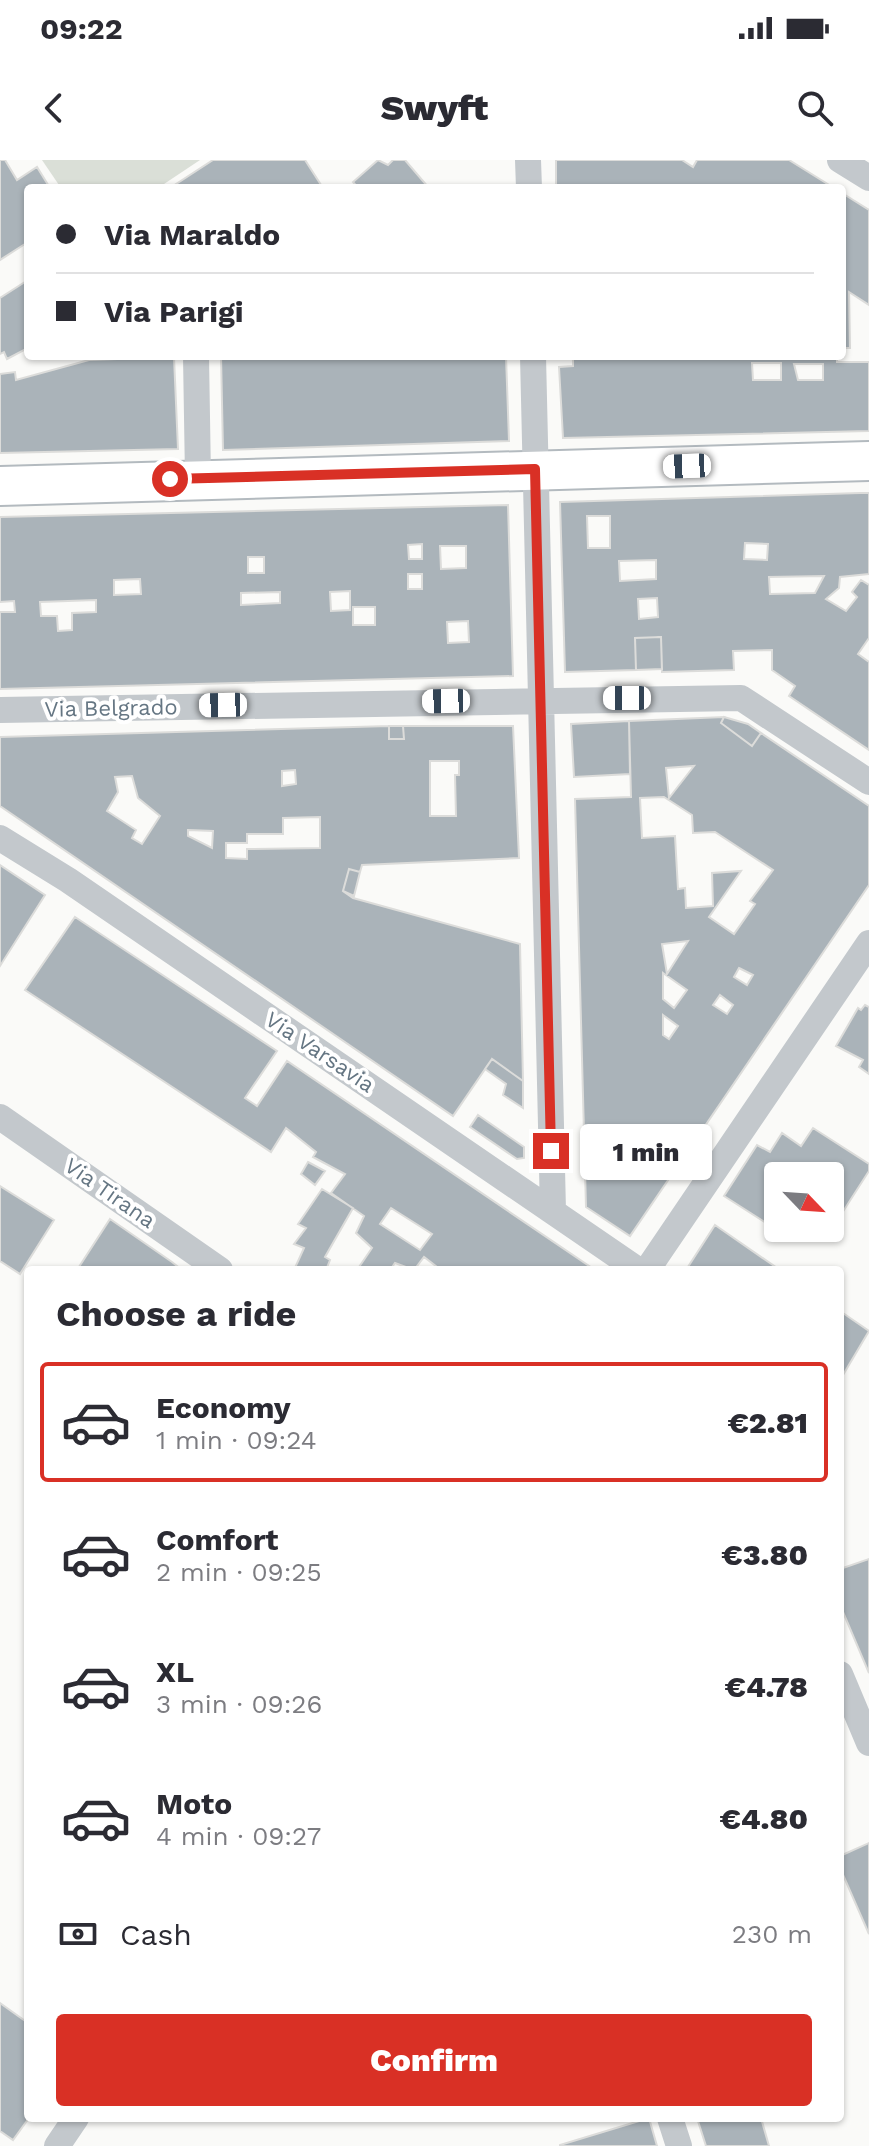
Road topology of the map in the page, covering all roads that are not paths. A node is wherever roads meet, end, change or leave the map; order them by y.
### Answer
1 (528, 160) edge
2 (842, 160) edge
3 (869, 178) edge
4 (529, 184) edge
5 (196, 360) edge
6 (533, 360) edge
7 (869, 461) edge
8 (535, 469) junction
9 (198, 478) junction
10 (0, 486) edge
11 (541, 699) junction
12 (0, 710) edge
13 (869, 782) edge
14 (0, 838) edge
15 (869, 943) edge
16 (0, 1117) edge
17 (553, 1211) junction
18 (214, 1266) edge
19 (632, 1266) edge
20 (650, 1266) edge
21 (844, 1684) edge
22 (869, 1743) edge
23 (73, 2122) edge
24 (671, 2122) edge
25 (57, 2146) edge
26 (679, 2146) edge

1 - 4 street
2 - 3 street
5 - 9 street
6 - 8 street
7 - 8 street
8 - 9 street
8 - 11 street
9 - 10 street
11 - 12 street, Via Belgrado
11 - 13 street, Via Belgrado
11 - 17 street
14 - 17 street, Via Varsavia
15 - 20 street
16 - 18 street, Via Tirana
17 - 19 street, Via Varsavia
21 - 22 street
23 - 25 street
24 - 26 street

